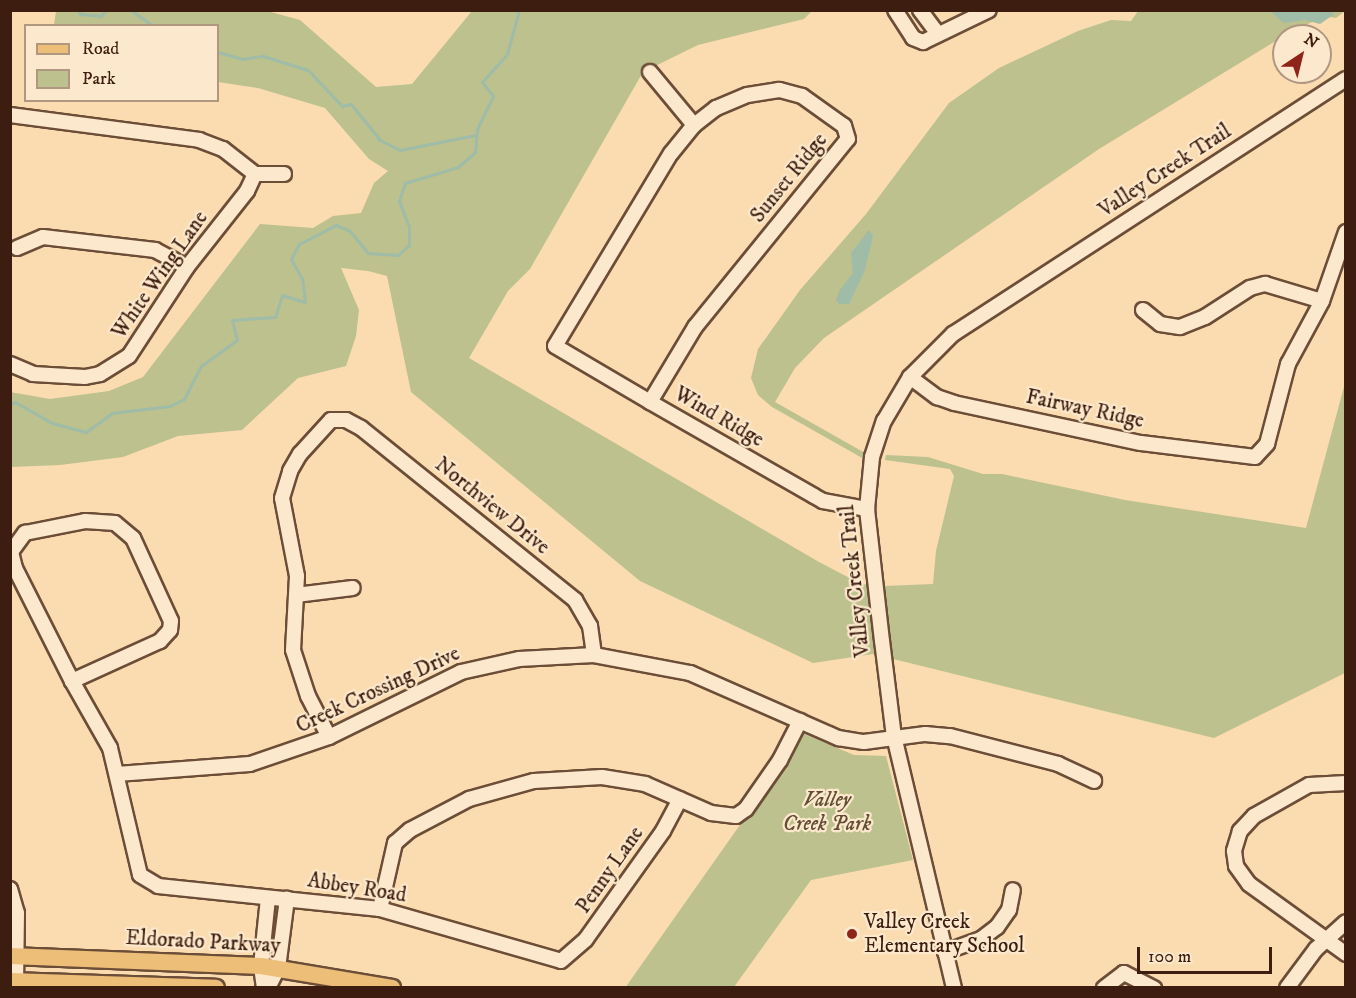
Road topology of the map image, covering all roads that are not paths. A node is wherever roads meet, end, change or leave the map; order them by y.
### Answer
1 (895, 10) edge
2 (921, 10) edge
3 (989, 10) edge
4 (938, 34) junction
5 (650, 72) dead end
6 (1346, 79) edge
7 (10, 115) edge
8 (694, 125) junction
9 (255, 174) junction
10 (284, 174) dead end
11 (1346, 232) edge
12 (17, 248) dead end
13 (187, 267) junction
14 (1322, 301) junction
15 (1143, 310) dead end
16 (555, 346) joint
17 (10, 364) edge
18 (910, 377) junction
19 (650, 402) junction
20 (867, 509) junction
21 (353, 588) dead end
22 (296, 595) junction
23 (594, 655) junction
24 (72, 681) junction
25 (800, 721) junction
26 (329, 737) junction
27 (894, 737) junction
28 (117, 774) junction
29 (1094, 781) dead end
30 (1346, 783) edge
31 (680, 799) junction
32 (10, 889) edge
33 (1013, 890) dead end
34 (268, 898) junction
35 (287, 899) junction
36 (380, 909) junction
37 (1346, 922) edge
38 (1326, 939) junction
39 (945, 952) junction
40 (1346, 954) edge
41 (13, 957) edge
42 (565, 958) joint
43 (261, 966) junction
44 (278, 968) junction
45 (13, 981) edge
46 (216, 987) edge
47 (266, 987) edge
48 (392, 987) edge
49 (954, 987) edge
50 (1104, 987) edge
51 (1154, 987) edge
52 (1287, 987) edge

1 - 4 street
2 - 4 street
3 - 4 street
5 - 8 street
6 - 18 street, Valley Creek Trail
7 - 9 street
8 - 16 street, Sunset Ridge
8 - 19 street, Sunset Ridge
9 - 10 street
9 - 13 street, White Wing Lane
11 - 14 street
12 - 13 street
13 - 17 street, White Wing Lane
14 - 15 street
14 - 18 street, Fairway Ridge
16 - 19 street, Wind Ridge
18 - 20 street, Valley Creek Trail
19 - 20 street, Wind Ridge
20 - 27 street, Valley Creek Trail
21 - 22 street
22 - 23 street, Northview Drive
22 - 26 street
23 - 25 street, Creek Crossing Drive
23 - 26 street, Creek Crossing Drive
24 - 24 street
24 - 28 street
25 - 27 street, Creek Crossing Drive
25 - 31 street
26 - 28 street, Creek Crossing Drive
27 - 29 street, Creek Crossing Drive
27 - 39 street, Valley Creek Trail
28 - 34 street, Abbey Road
30 - 38 street
31 - 36 street
31 - 42 street, Penny Lane
32 - 41 street
33 - 39 street
34 - 35 street, Abbey Road
34 - 43 street
35 - 36 street, Abbey Road
35 - 44 street
36 - 42 street, Abbey Road
37 - 38 street
38 - 40 street
38 - 52 street
39 - 49 street, Valley Creek Trail
41 - 43 main road, Eldorado Parkway
41 - 45 street
43 - 44 main road, Eldorado Parkway
43 - 47 street
44 - 47 street
44 - 48 main road, Eldorado Parkway
45 - 46 main road
50 - 51 street

